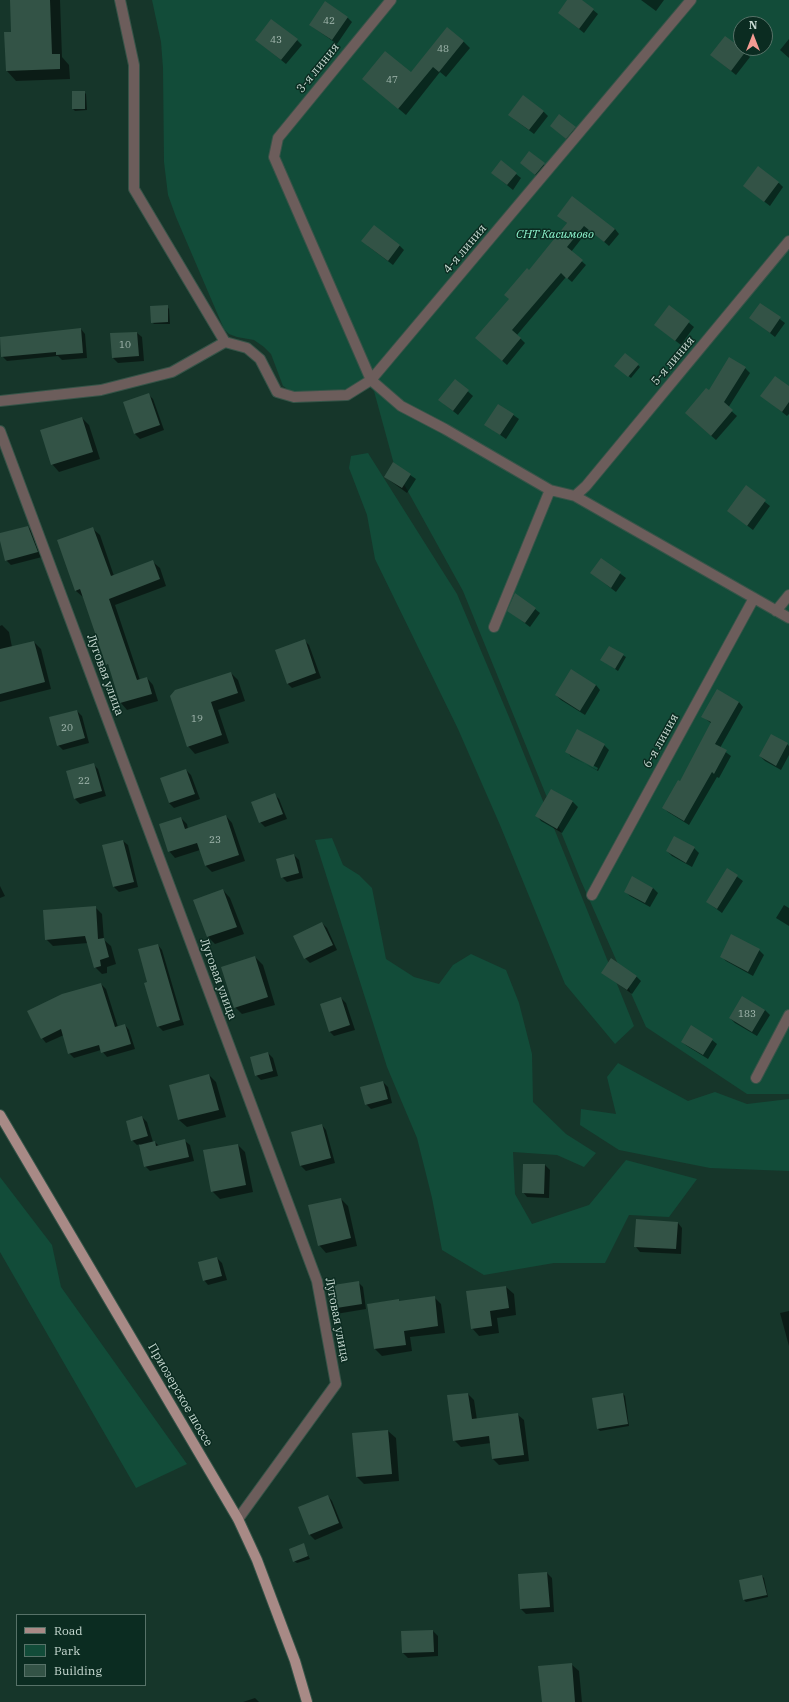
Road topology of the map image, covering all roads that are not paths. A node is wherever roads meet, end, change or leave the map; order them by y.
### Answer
1 (120, 0) edge
2 (391, 0) edge
3 (691, 0) edge
4 (789, 241) edge
5 (225, 342) junction
6 (371, 380) junction
7 (0, 401) edge
8 (0, 431) edge
9 (550, 490) junction
10 (575, 496) junction
11 (789, 595) edge
12 (754, 598) junction
13 (776, 611) junction
14 (789, 618) edge
15 (494, 627) dead end
16 (592, 895) dead end
17 (789, 1015) edge
18 (756, 1078) dead end
19 (0, 1115) edge
20 (238, 1519) junction
21 (307, 1702) edge

1 - 5 street
2 - 6 street, 3-я линия
3 - 6 street, 4-я линия
4 - 10 street, 5-я линия
5 - 6 street, 4-я линия
5 - 7 street
6 - 9 street
8 - 20 street, Луговая улица
9 - 10 street
9 - 15 street
10 - 12 street
11 - 13 street
12 - 13 street
12 - 16 street, 6-я линия
13 - 14 street
17 - 18 street
19 - 20 main road, Приозерское шоссе
20 - 21 main road, Приозерское шоссе

